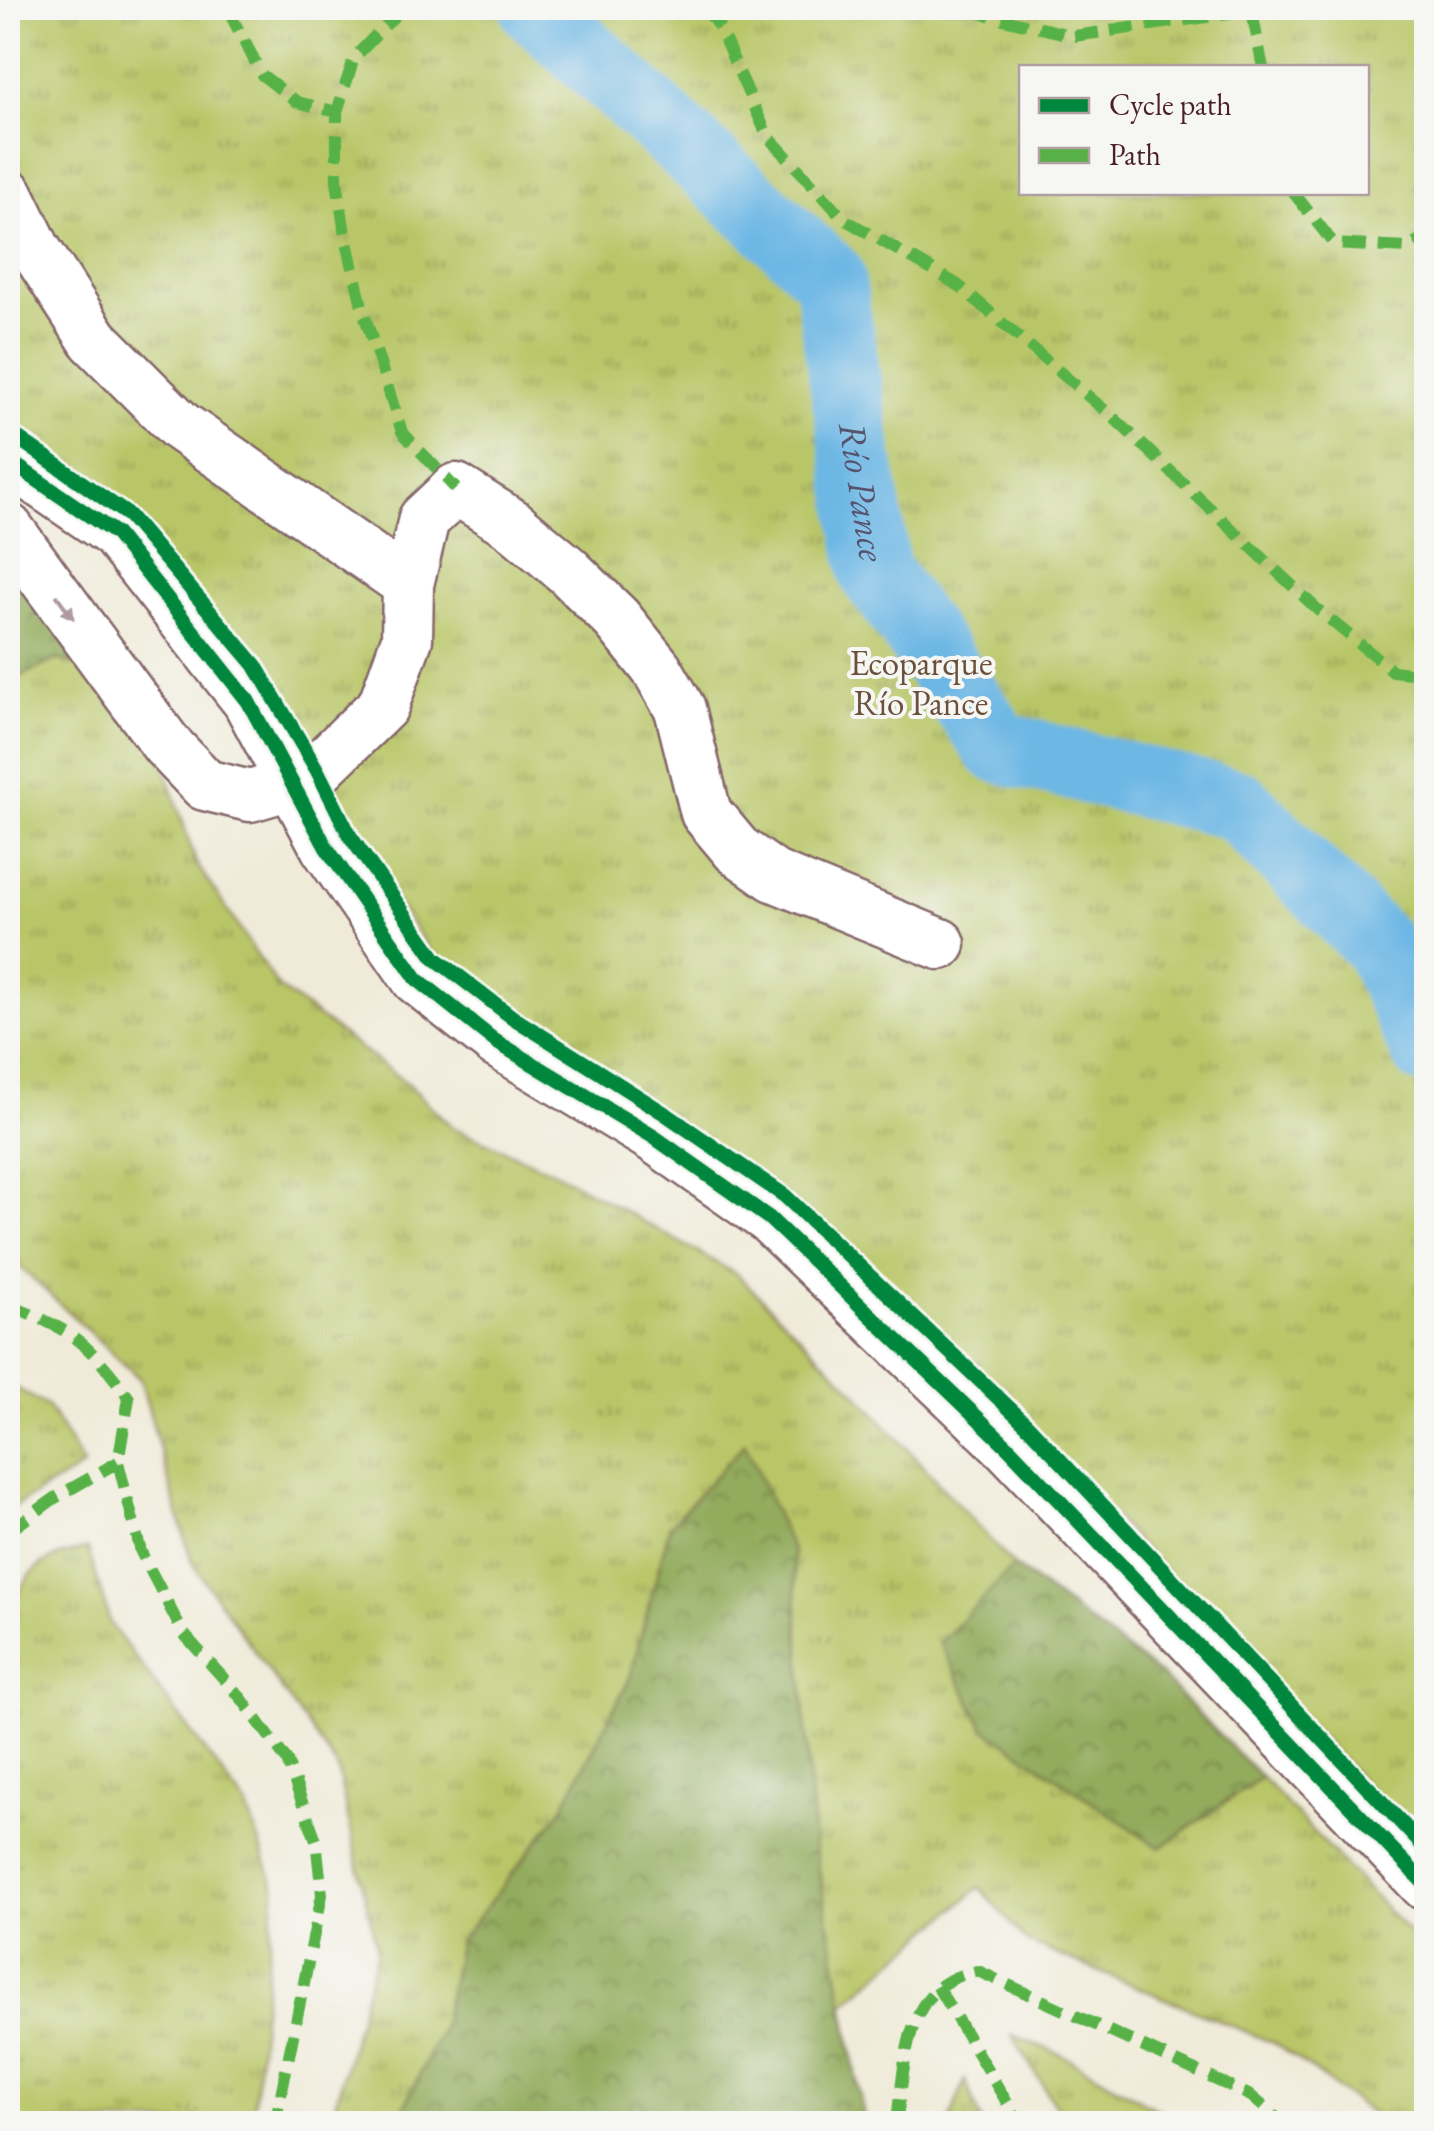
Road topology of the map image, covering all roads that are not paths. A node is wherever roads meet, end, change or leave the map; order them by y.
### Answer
1 (8, 194) edge
2 (8, 460) edge
3 (8, 528) edge
4 (408, 584) junction
5 (294, 783) junction
6 (940, 944) dead end
7 (1426, 1885) edge

1 - 4 street
2 - 5 street
3 -> 5 street
4 - 5 street
4 - 6 street
5 - 7 street

